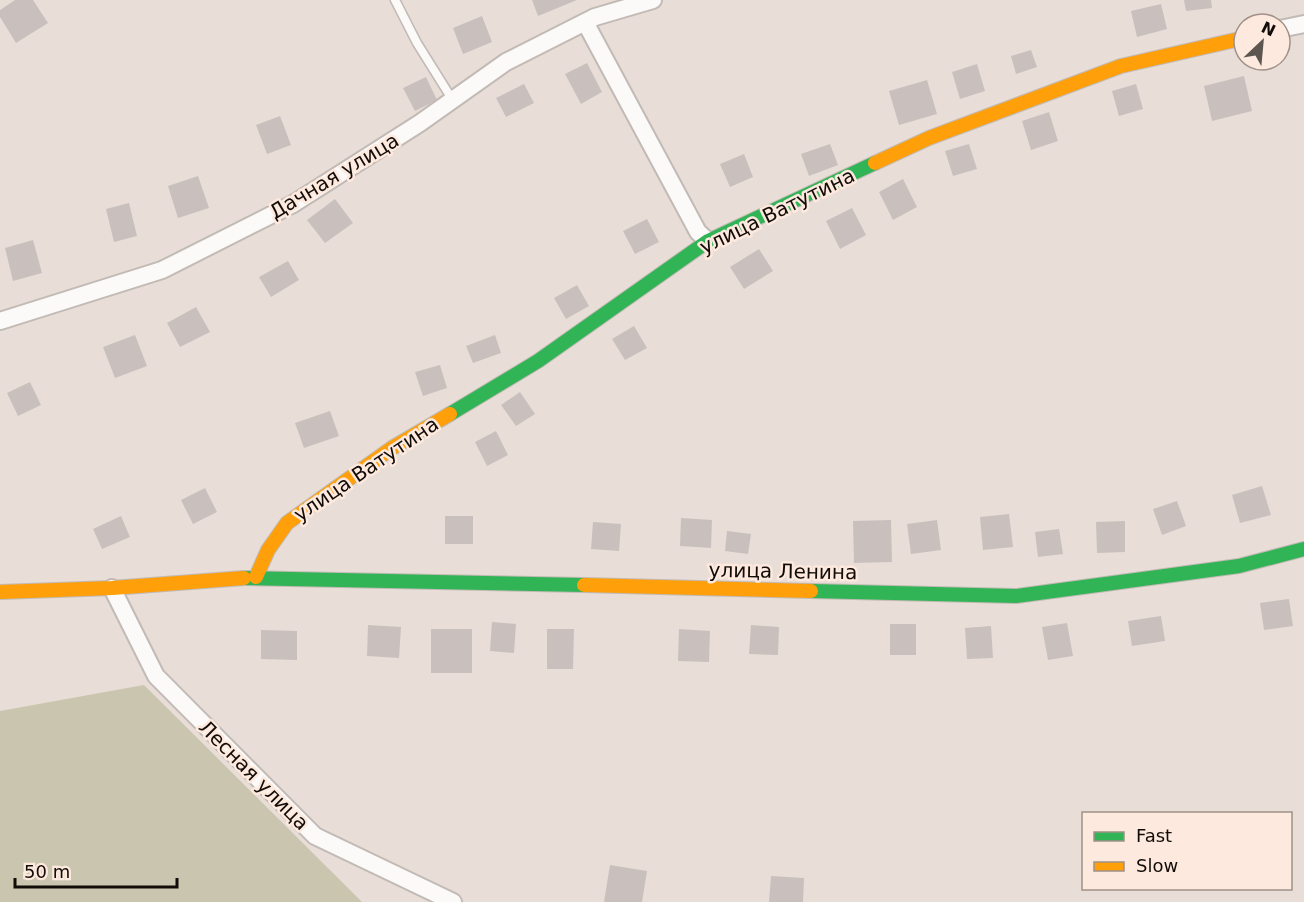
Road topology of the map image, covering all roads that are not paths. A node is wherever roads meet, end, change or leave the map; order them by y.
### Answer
1 (395, 0) edge
2 (653, 0) edge
3 (585, 22) junction
4 (1232, 41) edge
5 (452, 99) junction
6 (708, 241) junction
7 (0, 321) edge
8 (1304, 549) edge
9 (256, 577) junction
10 (112, 588) junction
11 (0, 592) edge
12 (453, 902) edge

1 - 5 lane
2 - 3 street, Дачная улица
3 - 5 street, Дачная улица
3 - 6 street
4 - 6 street, улица Ватутина
5 - 7 street, Дачная улица
6 - 9 street, улица Ватутина
8 - 9 street, улица Ленина
9 - 10 street, улица Ленина
10 - 11 street, улица Ленина
10 - 12 street, Лесная улица

